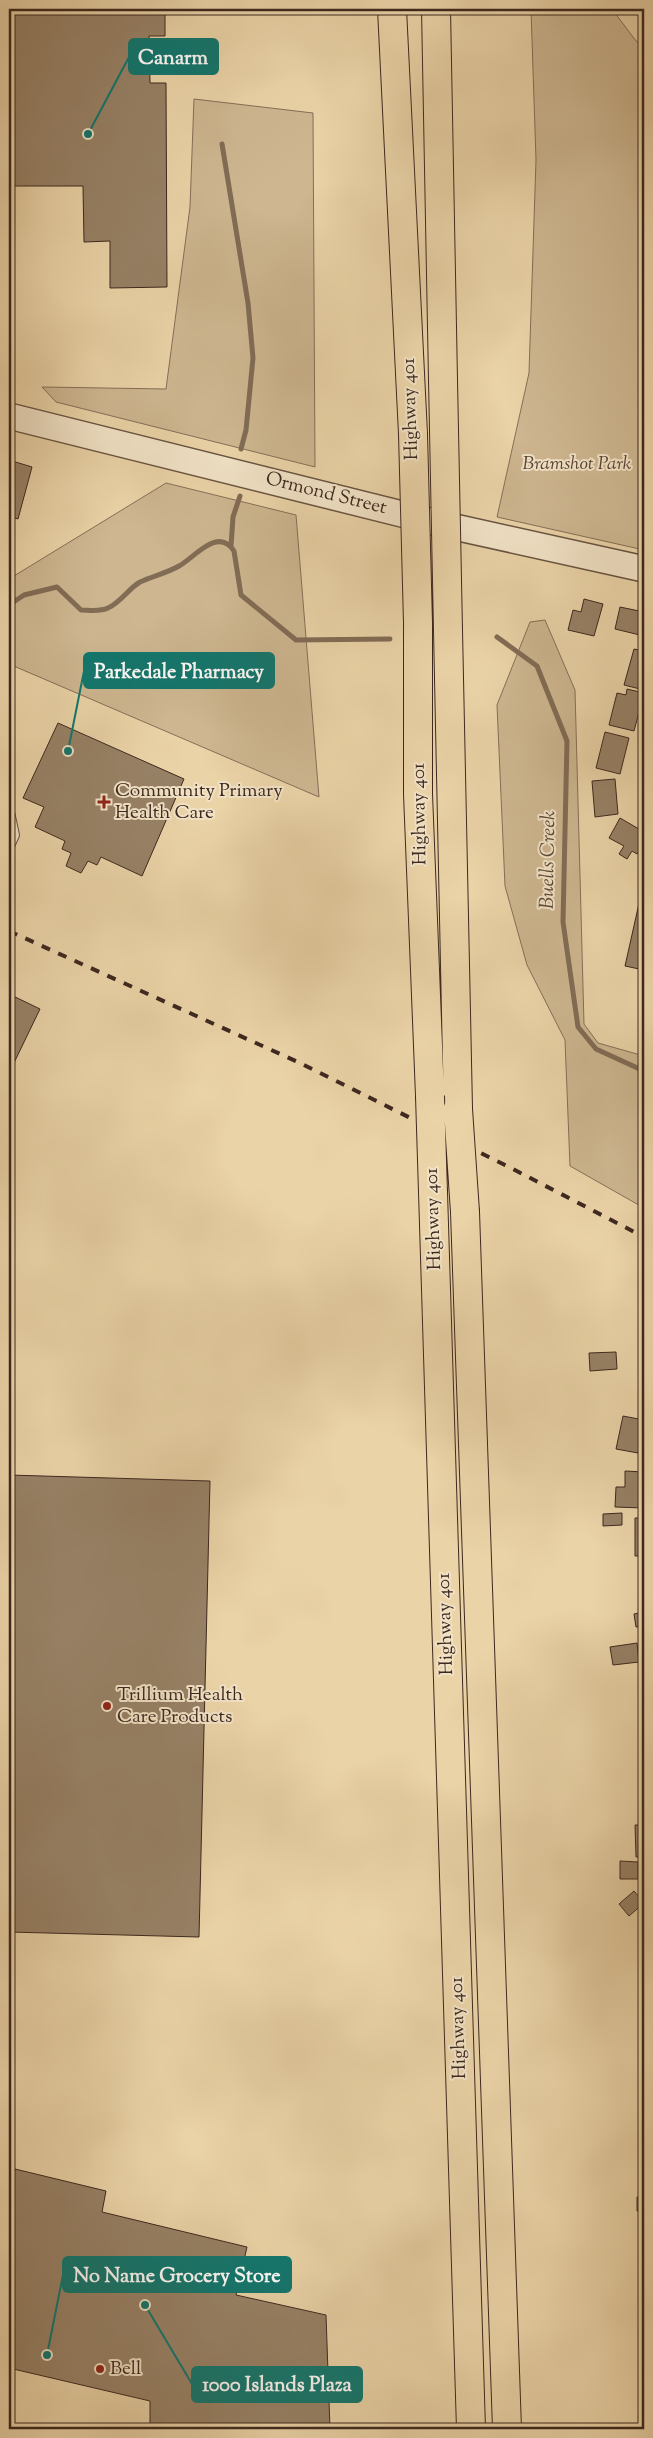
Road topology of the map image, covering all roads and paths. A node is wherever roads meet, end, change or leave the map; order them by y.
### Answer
1 (392, 9) edge
2 (436, 9) edge
3 (9, 416) edge
4 (644, 569) edge
5 (9, 812) edge
6 (9, 846) edge
7 (509, 2423) edge
8 (471, 2429) edge

1 - 8 highway, Highway 401, bridge
2 - 7 highway, Highway 401, bridge
3 - 4 street, Ormond Street
5 - 6 lane

